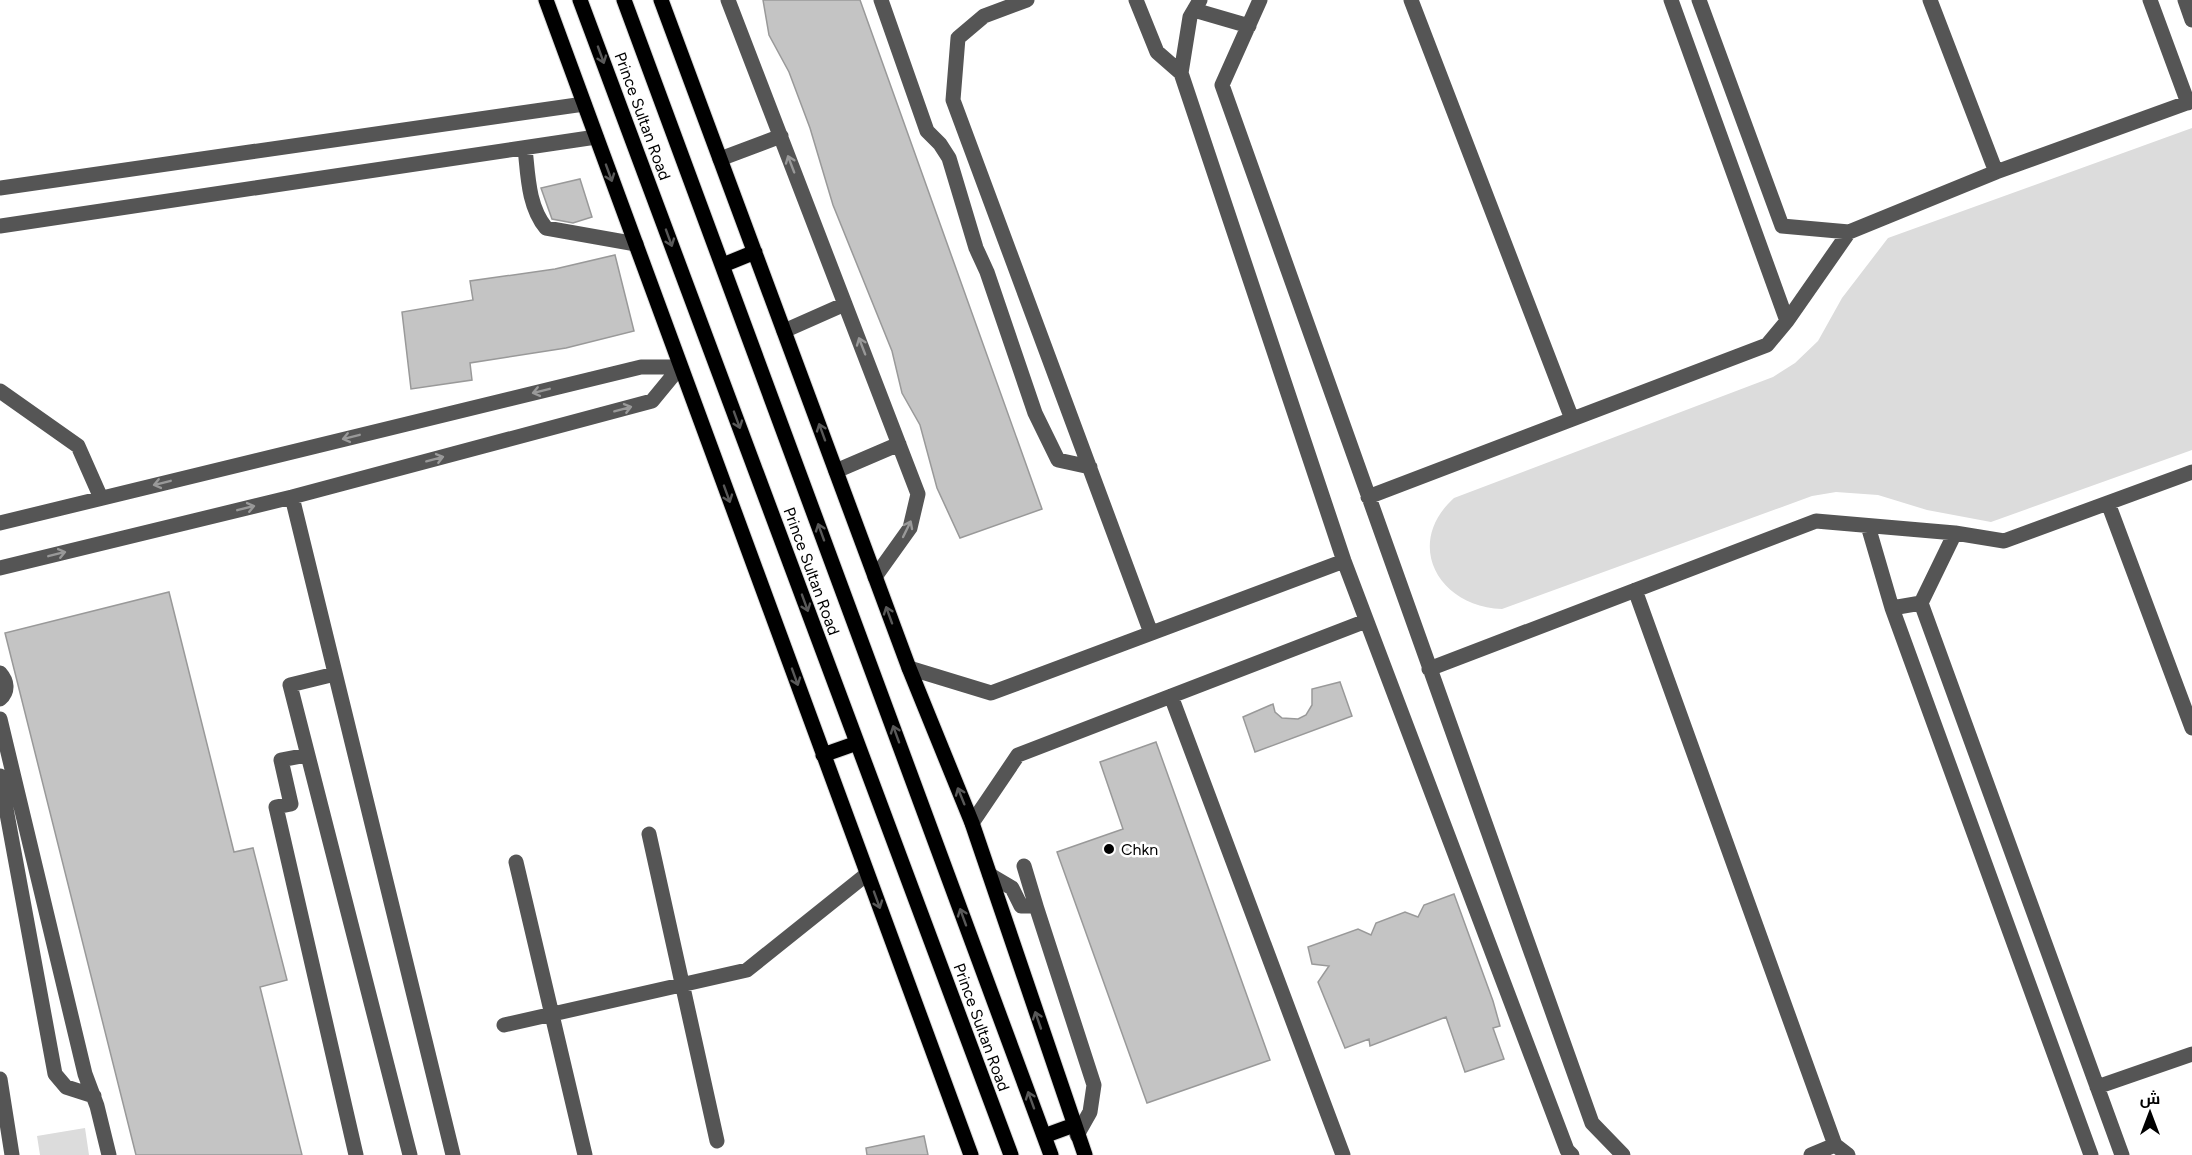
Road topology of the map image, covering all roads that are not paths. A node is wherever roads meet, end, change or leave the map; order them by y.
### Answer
1 (546, 0) edge
2 (580, 0) edge
3 (624, 0) edge
4 (661, 0) edge
5 (728, 0) edge
6 (881, 0) edge
7 (1027, 0) edge
8 (1136, 0) edge
9 (1260, 0) edge
10 (1411, 0) edge
11 (1671, 0) edge
12 (1699, 0) edge
13 (1930, 0) edge
14 (2150, 0) edge
15 (2185, 0) edge
16 (1197, 5) edge
17 (2192, 20) edge
18 (1249, 26) junction
19 (1181, 72) junction
20 (2190, 102) edge
21 (584, 104) junction
22 (780, 136) junction
23 (596, 137) junction
24 (525, 148) junction
25 (720, 159) junction
26 (1996, 172) junction
27 (0, 188) edge
28 (0, 226) edge
29 (1782, 226) junction
30 (1849, 232) junction
31 (1757, 234) junction
32 (636, 244) junction
33 (755, 252) junction
34 (723, 265) junction
35 (845, 304) junction
36 (1787, 321) junction
37 (784, 332) junction
38 (680, 367) junction
39 (0, 391) edge
40 (1572, 419) junction
41 (899, 444) junction
42 (1090, 467) junction
43 (836, 471) junction
44 (2192, 472) edge
45 (292, 496) junction
46 (1368, 497) junction
47 (101, 498) junction
48 (2108, 503) junction
49 (0, 523) edge
50 (1868, 526) junction
51 (1955, 533) junction
52 (1344, 561) junction
53 (0, 568) edge
54 (875, 577) junction
55 (1635, 590) junction
56 (1921, 603) junction
57 (1892, 608) junction
58 (1366, 621) junction
59 (1151, 633) junction
60 (909, 668) junction
61 (1429, 669) junction
62 (0, 673) edge
63 (336, 674) junction
64 (1171, 696) junction
65 (0, 699) edge
66 (0, 719) edge
67 (2192, 728) edge
68 (857, 743) junction
69 (307, 754) junction
70 (823, 754) junction
71 (0, 776) edge
72 (972, 823) junction
73 (649, 834) dead end
74 (516, 862) dead end
75 (1023, 866) dead end
76 (867, 874) junction
77 (990, 875) junction
78 (1029, 906) junction
79 (682, 985) junction
80 (551, 1015) junction
81 (504, 1025) dead end
82 (2192, 1054) edge
83 (0, 1079) edge
84 (2097, 1087) junction
85 (94, 1096) junction
86 (1076, 1130) junction
87 (1044, 1136) junction
88 (717, 1141) dead end
89 (1834, 1145) junction
90 (12, 1155) edge
91 (109, 1155) edge
92 (356, 1155) edge
93 (410, 1155) edge
94 (453, 1155) edge
95 (585, 1155) edge
96 (971, 1155) edge
97 (1011, 1155) edge
98 (1051, 1155) edge
99 (1085, 1155) edge
100 (1343, 1155) edge
101 (1572, 1155) edge
102 (1623, 1155) edge
103 (1811, 1155) edge
104 (1848, 1155) edge
105 (2091, 1155) edge
106 (2122, 1155) edge

1 - 21 main road
2 -> 68 main road, Prince Sultan Road
3 - 34 main road, Prince Sultan Road
4 - 25 main road
5 - 22 street
6 - 42 street
7 - 42 street
8 - 19 street
9 - 18 street
10 - 40 street
11 - 31 street
12 - 29 street
13 - 26 street
14 - 20 street
15 - 17 street
16 - 18 street
16 - 19 street
18 - 46 street
19 - 52 street
20 - 26 street
21 - 23 main road
21 - 27 street
22 - 25 street
35 -> 22 street
23 - 24 street
23 -> 32 main road
24 - 28 street
24 - 32 street
25 - 33 main road
26 - 30 street
29 - 30 street
29 - 31 street
30 - 36 street
31 - 36 street
32 - 38 main road
33 - 34 main road
33 - 37 main road
87 -> 34 main road, Prince Sultan Road
35 - 37 street
41 -> 35 street
36 - 40 street
43 -> 37 main road
45 -> 38 street
38 -> 47 street
38 -> 70 main road
39 - 47 street
40 - 46 street
41 - 43 street
54 -> 41 street
42 - 59 street
43 - 54 main road
44 - 48 street
53 -> 45 street
45 - 63 street
46 - 61 street
47 - 49 street
48 - 51 street
48 - 67 street
50 - 51 street
50 - 55 street
50 - 57 street
51 - 56 street
52 - 58 street
52 - 59 street
60 -> 54 main road
55 - 61 street
55 - 89 street
56 - 57 street
56 - 84 street
57 - 105 street
58 - 64 street
58 - 101 street
59 - 60 street
72 -> 60 main road
61 - 102 street
62 - 65 street
63 - 69 street
63 - 94 street
64 - 72 street
64 - 100 street
66 - 85 street
68 - 70 main road
68 - 97 main road, Prince Sultan Road
69 - 92 street
69 - 93 street
70 - 76 main road
71 - 85 street
72 - 77 main road
73 - 79 street
74 - 80 street
75 - 78 street
76 - 79 street
76 -> 96 main road
77 - 78 street
86 -> 77 main road
78 - 86 street
79 - 80 street
79 - 88 street
80 - 81 street
80 - 95 street
82 - 84 street
83 - 90 street
84 - 106 street
85 - 91 street
86 - 87 main road
86 - 99 main road
87 - 98 main road, Prince Sultan Road
89 - 103 street
89 - 104 street

